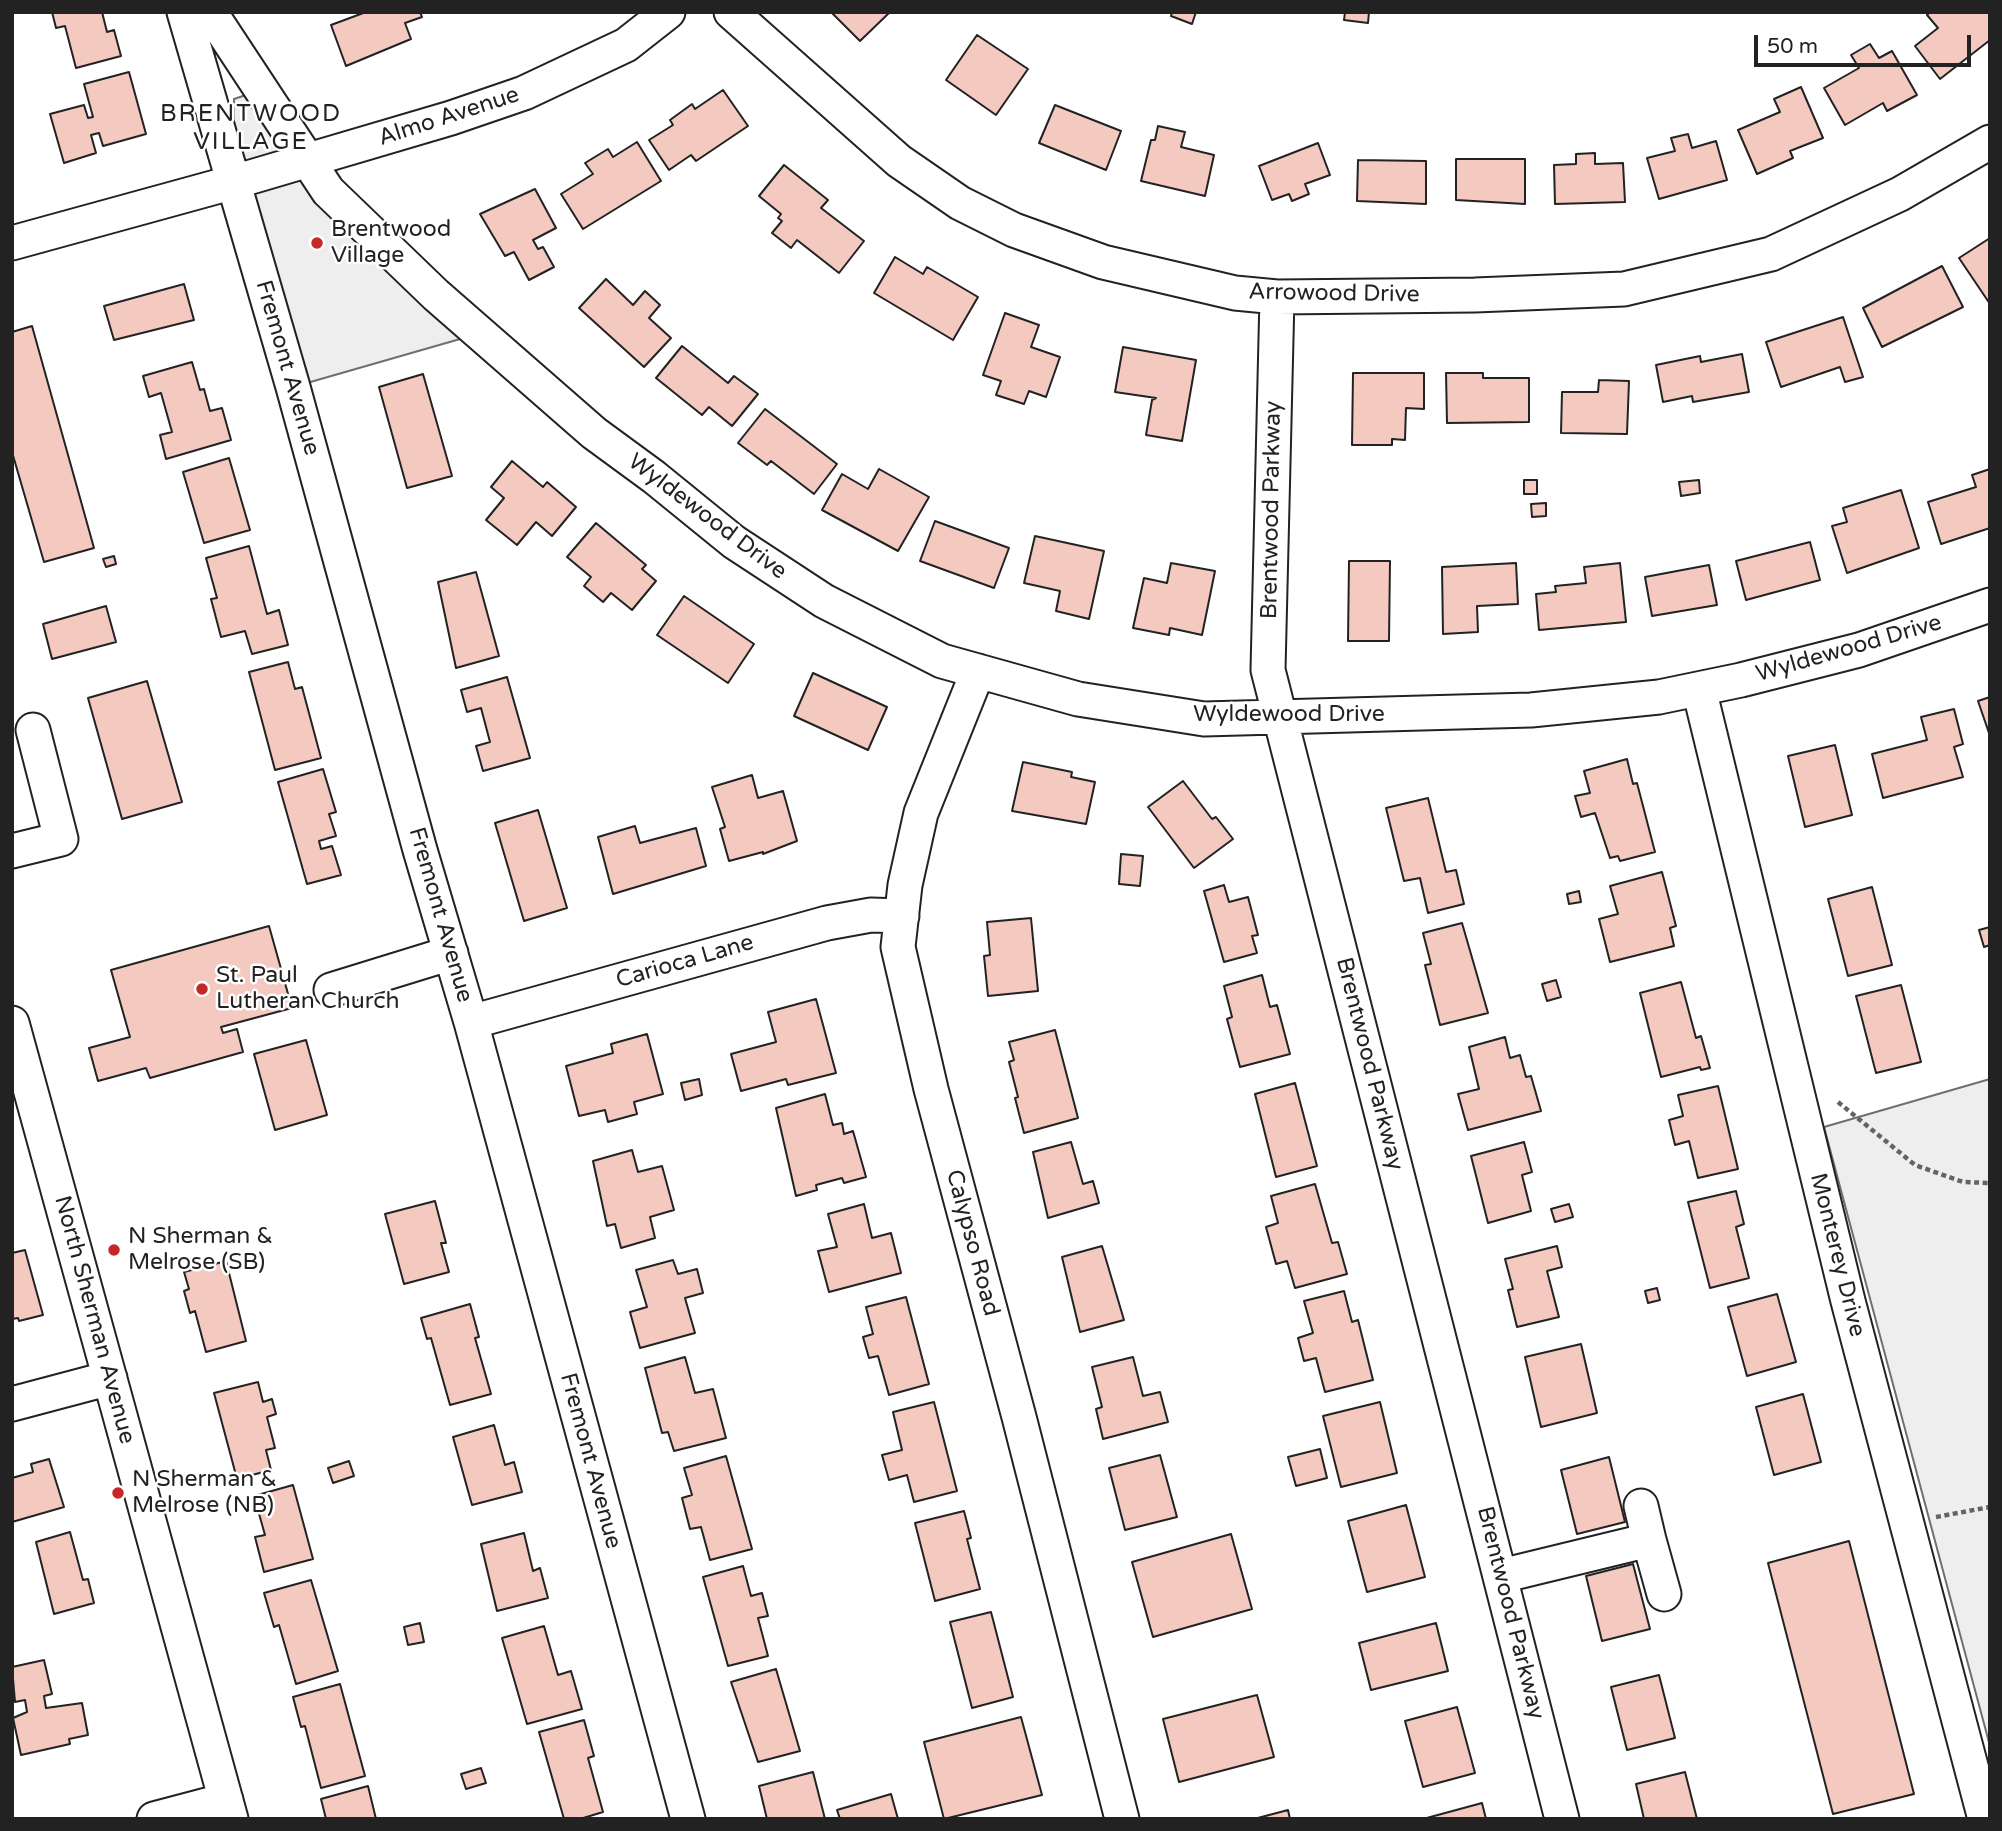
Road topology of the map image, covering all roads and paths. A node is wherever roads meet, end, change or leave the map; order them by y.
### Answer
1 (184, 12) edge
2 (210, 12) edge
3 (668, 12) edge
4 (731, 12) edge
5 (1990, 142) edge
6 (306, 161) junction
7 (234, 182) junction
8 (12, 243) edge
9 (1276, 297) junction
10 (1990, 606) edge
11 (978, 671) junction
12 (1699, 689) junction
13 (1281, 718) junction
14 (33, 730) dead end
15 (12, 850) edge
16 (902, 916) junction
17 (451, 953) junction
18 (331, 990) dead end
19 (471, 1022) junction
20 (12, 1023) edge
21 (1838, 1102) dead end
22 (1990, 1183) edge
23 (110, 1378) junction
24 (12, 1404) edge
25 (1641, 1506) dead end
26 (1990, 1507) edge
27 (1907, 1523) junction
28 (1649, 1540) junction
29 (1501, 1576) junction
30 (1664, 1594) dead end
31 (229, 1809) edge
32 (154, 1819) edge
33 (688, 1819) edge
34 (1122, 1819) edge
35 (1562, 1819) edge
36 (1985, 1819) edge

1 - 7 street, Fremont Avenue
2 - 6 street, Wyldewood Drive
3 - 6 street, Almo Avenue
4 - 9 street, Arrowood Drive
5 - 9 street, Arrowood Drive
6 - 7 street, Almo Avenue
6 - 11 street, Wyldewood Drive
7 - 8 street, Almo Avenue
7 - 17 street, Fremont Avenue
9 - 13 street, Brentwood Parkway
10 - 12 street, Wyldewood Drive
11 - 13 street, Wyldewood Drive
11 - 16 street, Calypso Road
12 - 13 street, Wyldewood Drive
12 - 27 street, Monterey Drive
13 - 29 street, Brentwood Parkway
14 - 15 street
16 - 19 street, Carioca Lane
16 - 34 street, Calypso Road
17 - 18 street
17 - 19 street, Fremont Avenue
19 - 33 street, Fremont Avenue
20 - 23 street, North Sherman Avenue
21 - 22 path
23 - 24 street
23 - 31 street, North Sherman Avenue
25 - 28 street
26 - 27 path
27 - 36 street, Monterey Drive
28 - 29 street
28 - 30 street
29 - 35 street, Brentwood Parkway
31 - 32 street

